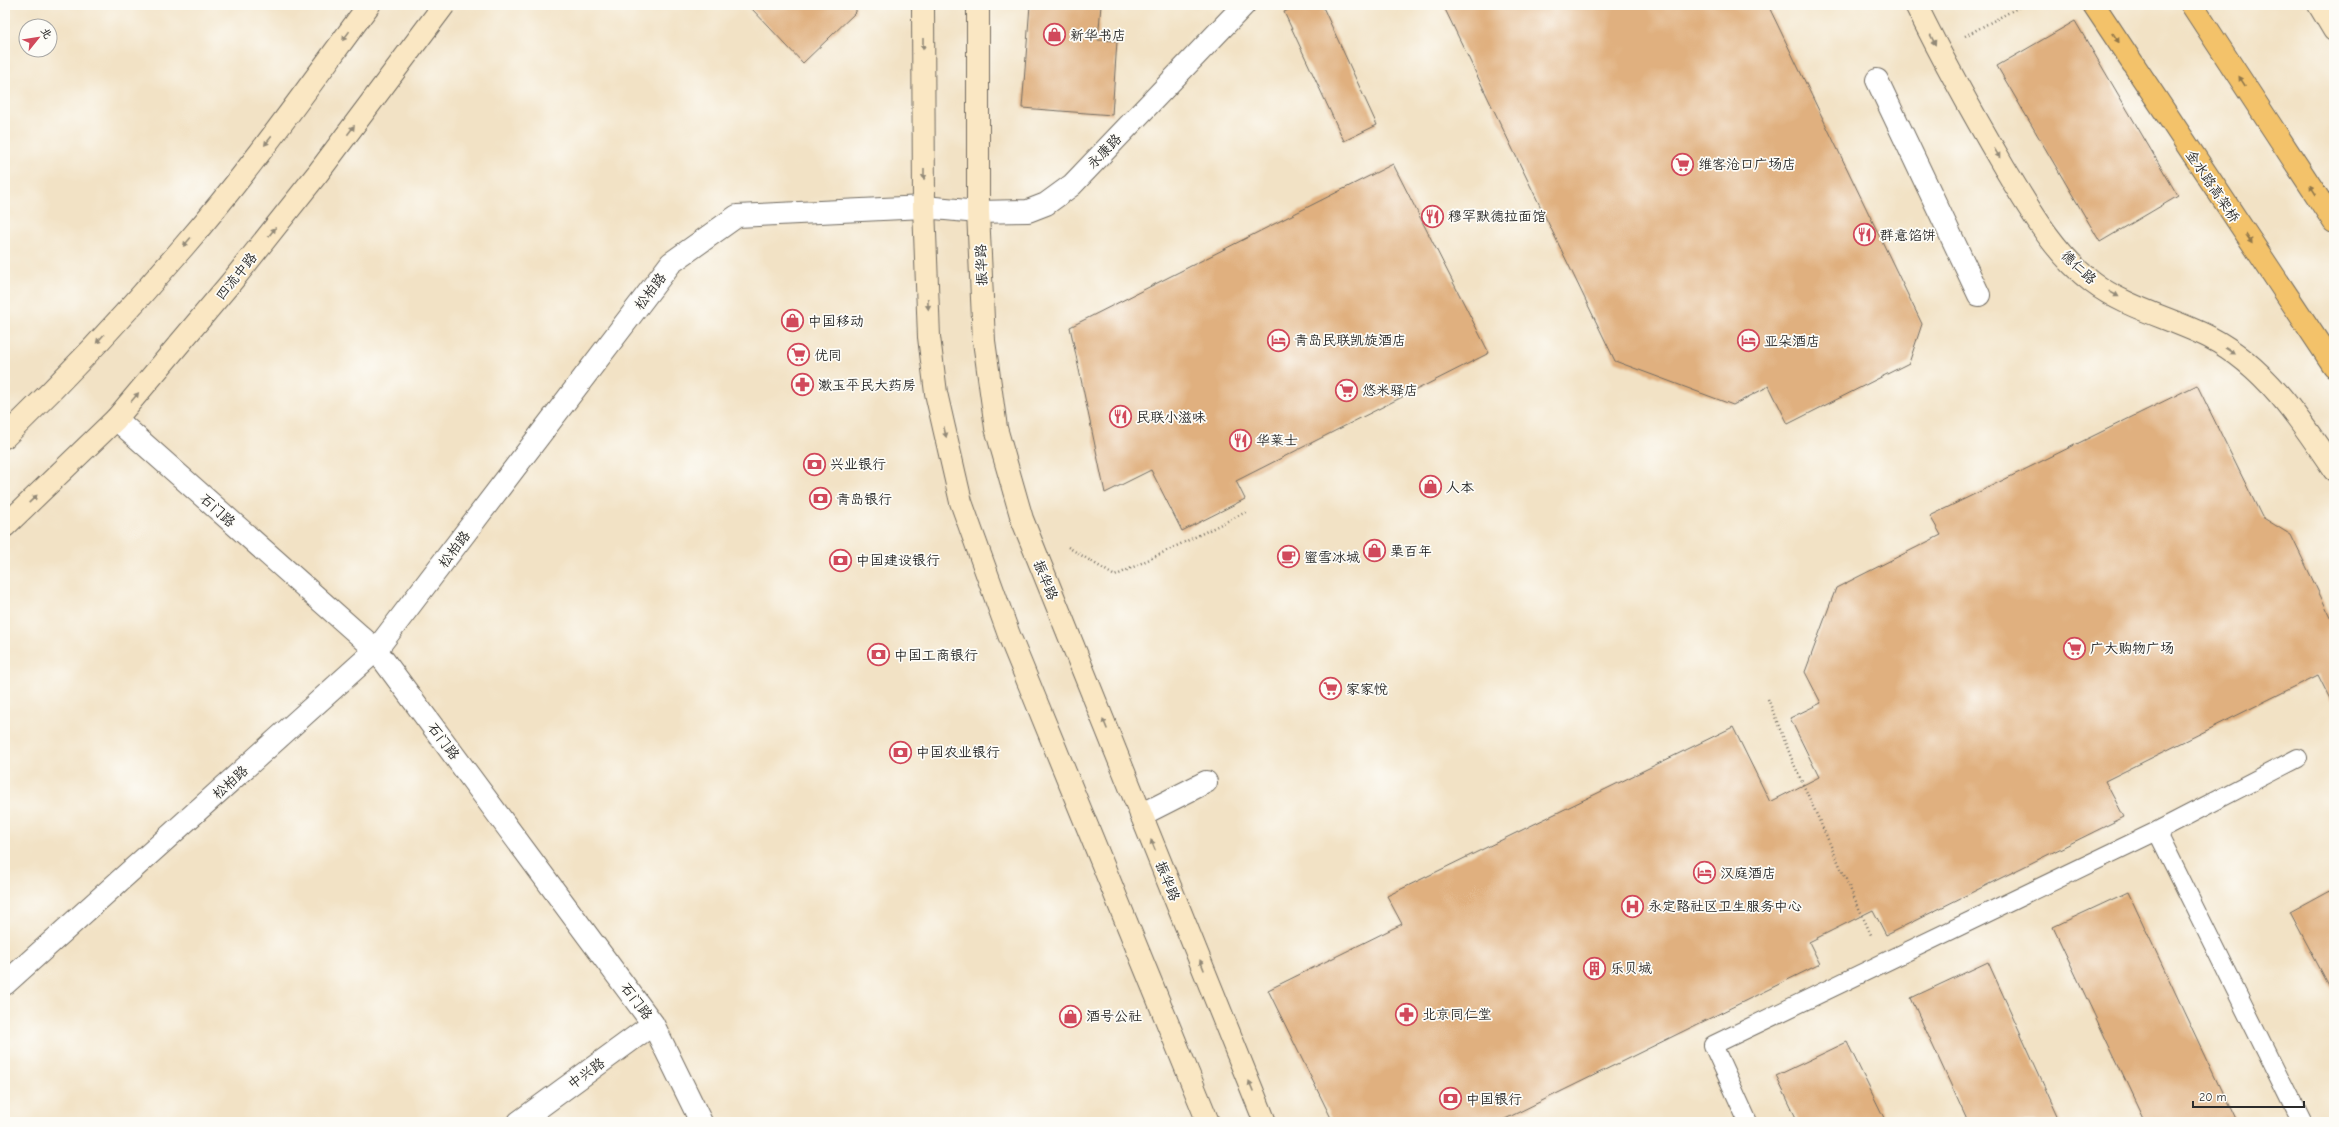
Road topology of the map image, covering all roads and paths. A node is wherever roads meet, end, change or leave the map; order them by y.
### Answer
1 (369, 5) edge
2 (444, 5) edge
3 (923, 5) edge
4 (978, 5) edge
5 (1244, 5) edge
6 (1916, 5) edge
7 (2023, 5) edge
8 (2094, 5) edge
9 (2192, 5) edge
10 (2319, 5) edge
11 (2334, 30) edge
12 (1938, 51) junction
13 (1877, 80) dead end
14 (924, 207) junction
15 (978, 212) junction
16 (2334, 222) edge
17 (1979, 295) dead end
18 (2334, 366) edge
19 (116, 419) junction
20 (5, 437) edge
21 (2334, 470) edge
22 (1246, 512) dead end
23 (5, 526) edge
24 (1061, 543) dead end
25 (376, 650) junction
26 (1768, 699) dead end
27 (2298, 758) dead end
28 (1206, 782) dead end
29 (1141, 815) junction
30 (2157, 831) junction
31 (1883, 962) junction
32 (5, 984) edge
33 (654, 1024) junction
34 (519, 1122) edge
35 (701, 1122) edge
36 (1208, 1122) edge
37 (1265, 1122) edge
38 (1748, 1122) edge
39 (2301, 1122) edge

1 -> 20 main road
19 -> 2 main road, 四流中路
3 -> 14 main road
4 - 15 main road, 振华路
5 - 15 street, 永康路
6 -> 12 main road, 德仁路
7 - 12 path
8 -> 18 main road, 金水路高架桥
16 -> 9 main road
10 - 11 main road
12 -> 21 main road, 德仁路
13 - 17 street
14 - 15 street, 永康路
14 - 25 street, 松柏路
14 -> 36 main road
29 -> 15 main road, 振华路
23 -> 19 main road, 四流中路
19 - 25 street, 石门路
22 - 24 path
25 - 32 street, 松柏路
25 - 33 street, 石门路
26 - 31 path
27 - 30 lane
28 - 29 street
37 -> 29 main road, 振华路
30 - 31 lane
30 - 39 lane
31 - 38 lane
33 - 34 street, 中兴路
33 - 35 street, 石门路

